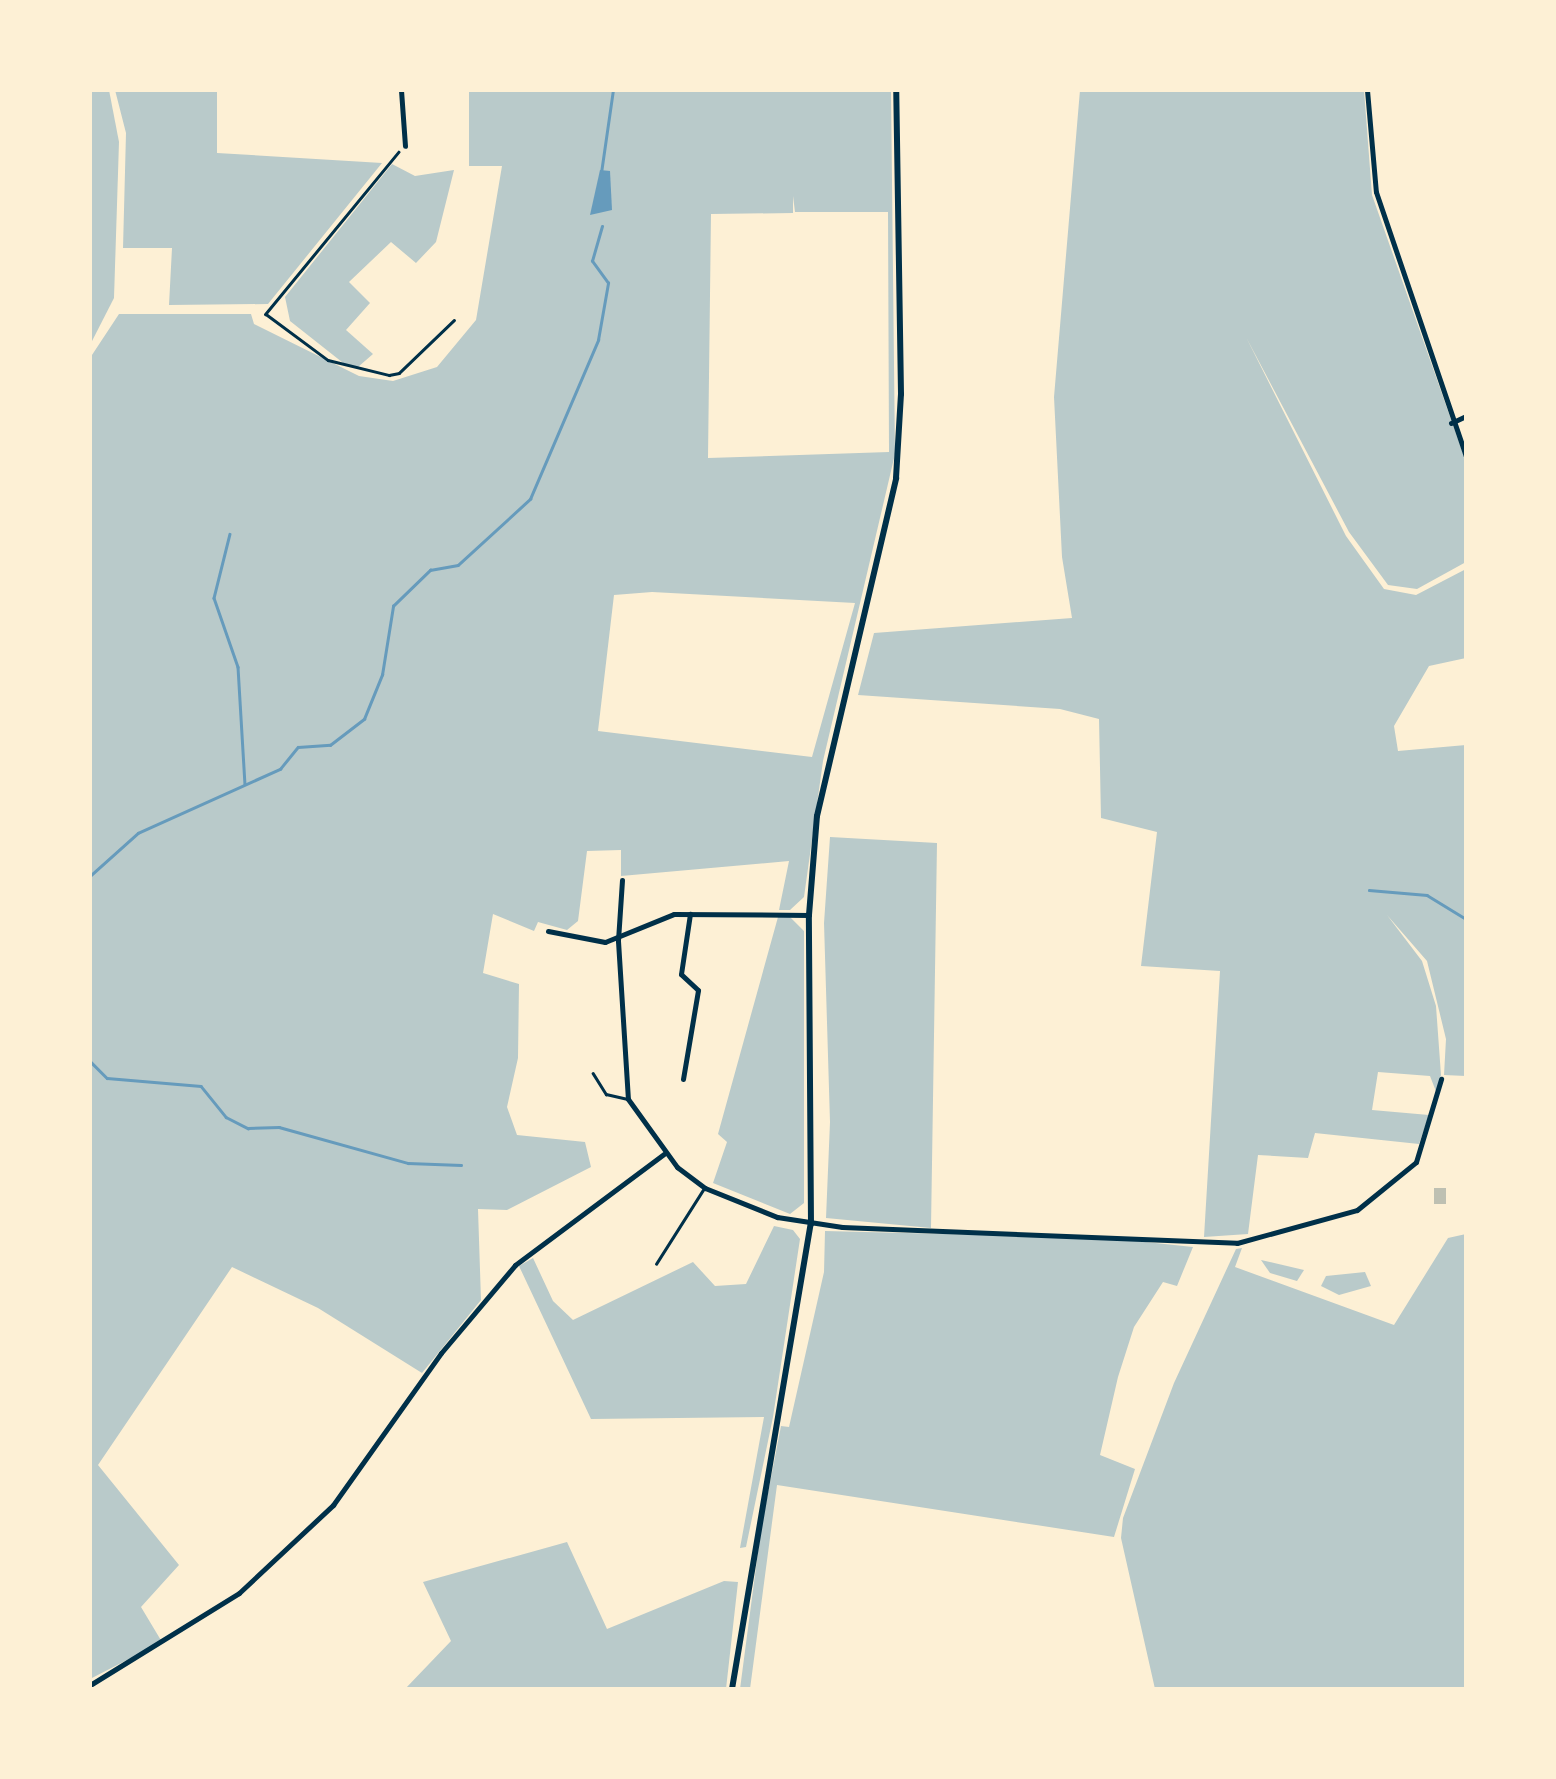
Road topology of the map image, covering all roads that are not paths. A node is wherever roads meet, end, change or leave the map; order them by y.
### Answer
1 (401, 90) edge
2 (896, 90) edge
3 (1367, 90) edge
4 (405, 146) road end
5 (1466, 416) edge
6 (1452, 422) junction
7 (1466, 456) edge
8 (622, 880) dead end
9 (690, 914) junction
10 (809, 915) junction
11 (548, 931) dead end
12 (618, 941) junction
13 (593, 1074) dead end
14 (683, 1079) dead end
15 (1442, 1079) dead end
16 (628, 1099) junction
17 (664, 1154) junction
18 (705, 1188) junction
19 (811, 1224) junction
20 (656, 1264) dead end
21 (90, 1685) edge
22 (732, 1689) edge

1 - 4 street
2 - 10 street
3 - 6 street
5 - 6 street
6 - 7 street
8 - 12 street
9 - 10 street
9 - 12 street
9 - 14 street
10 - 19 street
11 - 12 street
12 - 16 street
13 - 16 lane
15 - 19 street
16 - 17 street
17 - 18 street
17 - 21 street
18 - 19 street
18 - 20 lane
19 - 22 street

